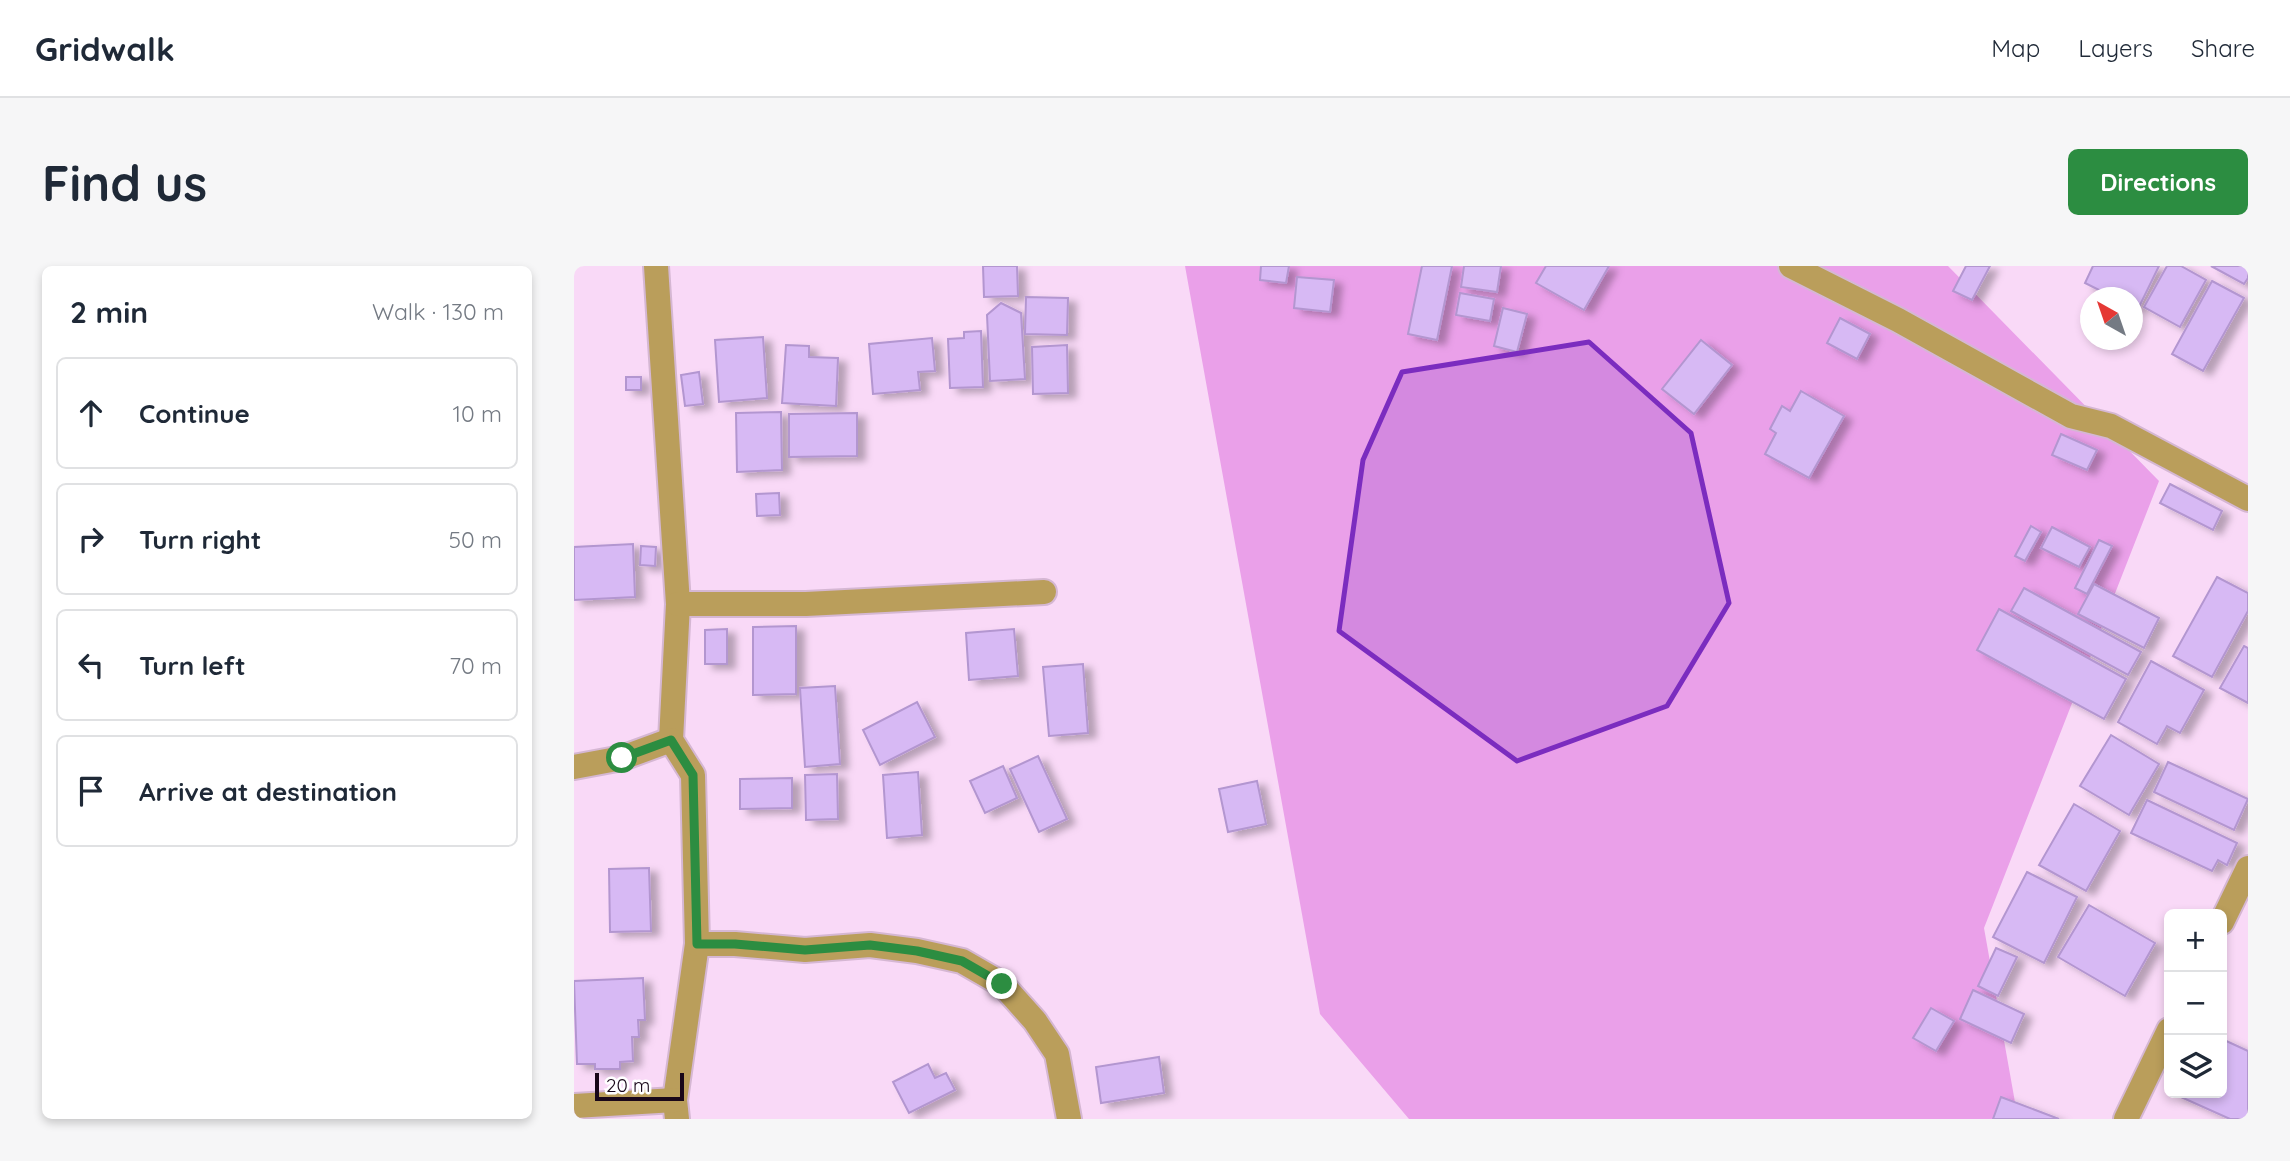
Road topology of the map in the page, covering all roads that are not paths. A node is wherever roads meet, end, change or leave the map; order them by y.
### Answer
1 (656, 266) edge
2 (1791, 266) edge
3 (2248, 499) edge
4 (1044, 592) dead end
5 (678, 604) junction
6 (671, 740) junction
7 (574, 767) edge
8 (2248, 867) edge
9 (2227, 911) edge
10 (697, 944) junction
11 (2167, 1035) edge
12 (574, 1106) edge
13 (676, 1110) edge
14 (1069, 1119) edge
15 (2126, 1119) edge

1 - 5 street
2 - 3 street
4 - 5 street
5 - 6 street
6 - 7 street
6 - 10 street
8 - 9 street
10 - 13 street
10 - 14 street
11 - 15 street
12 - 13 street

